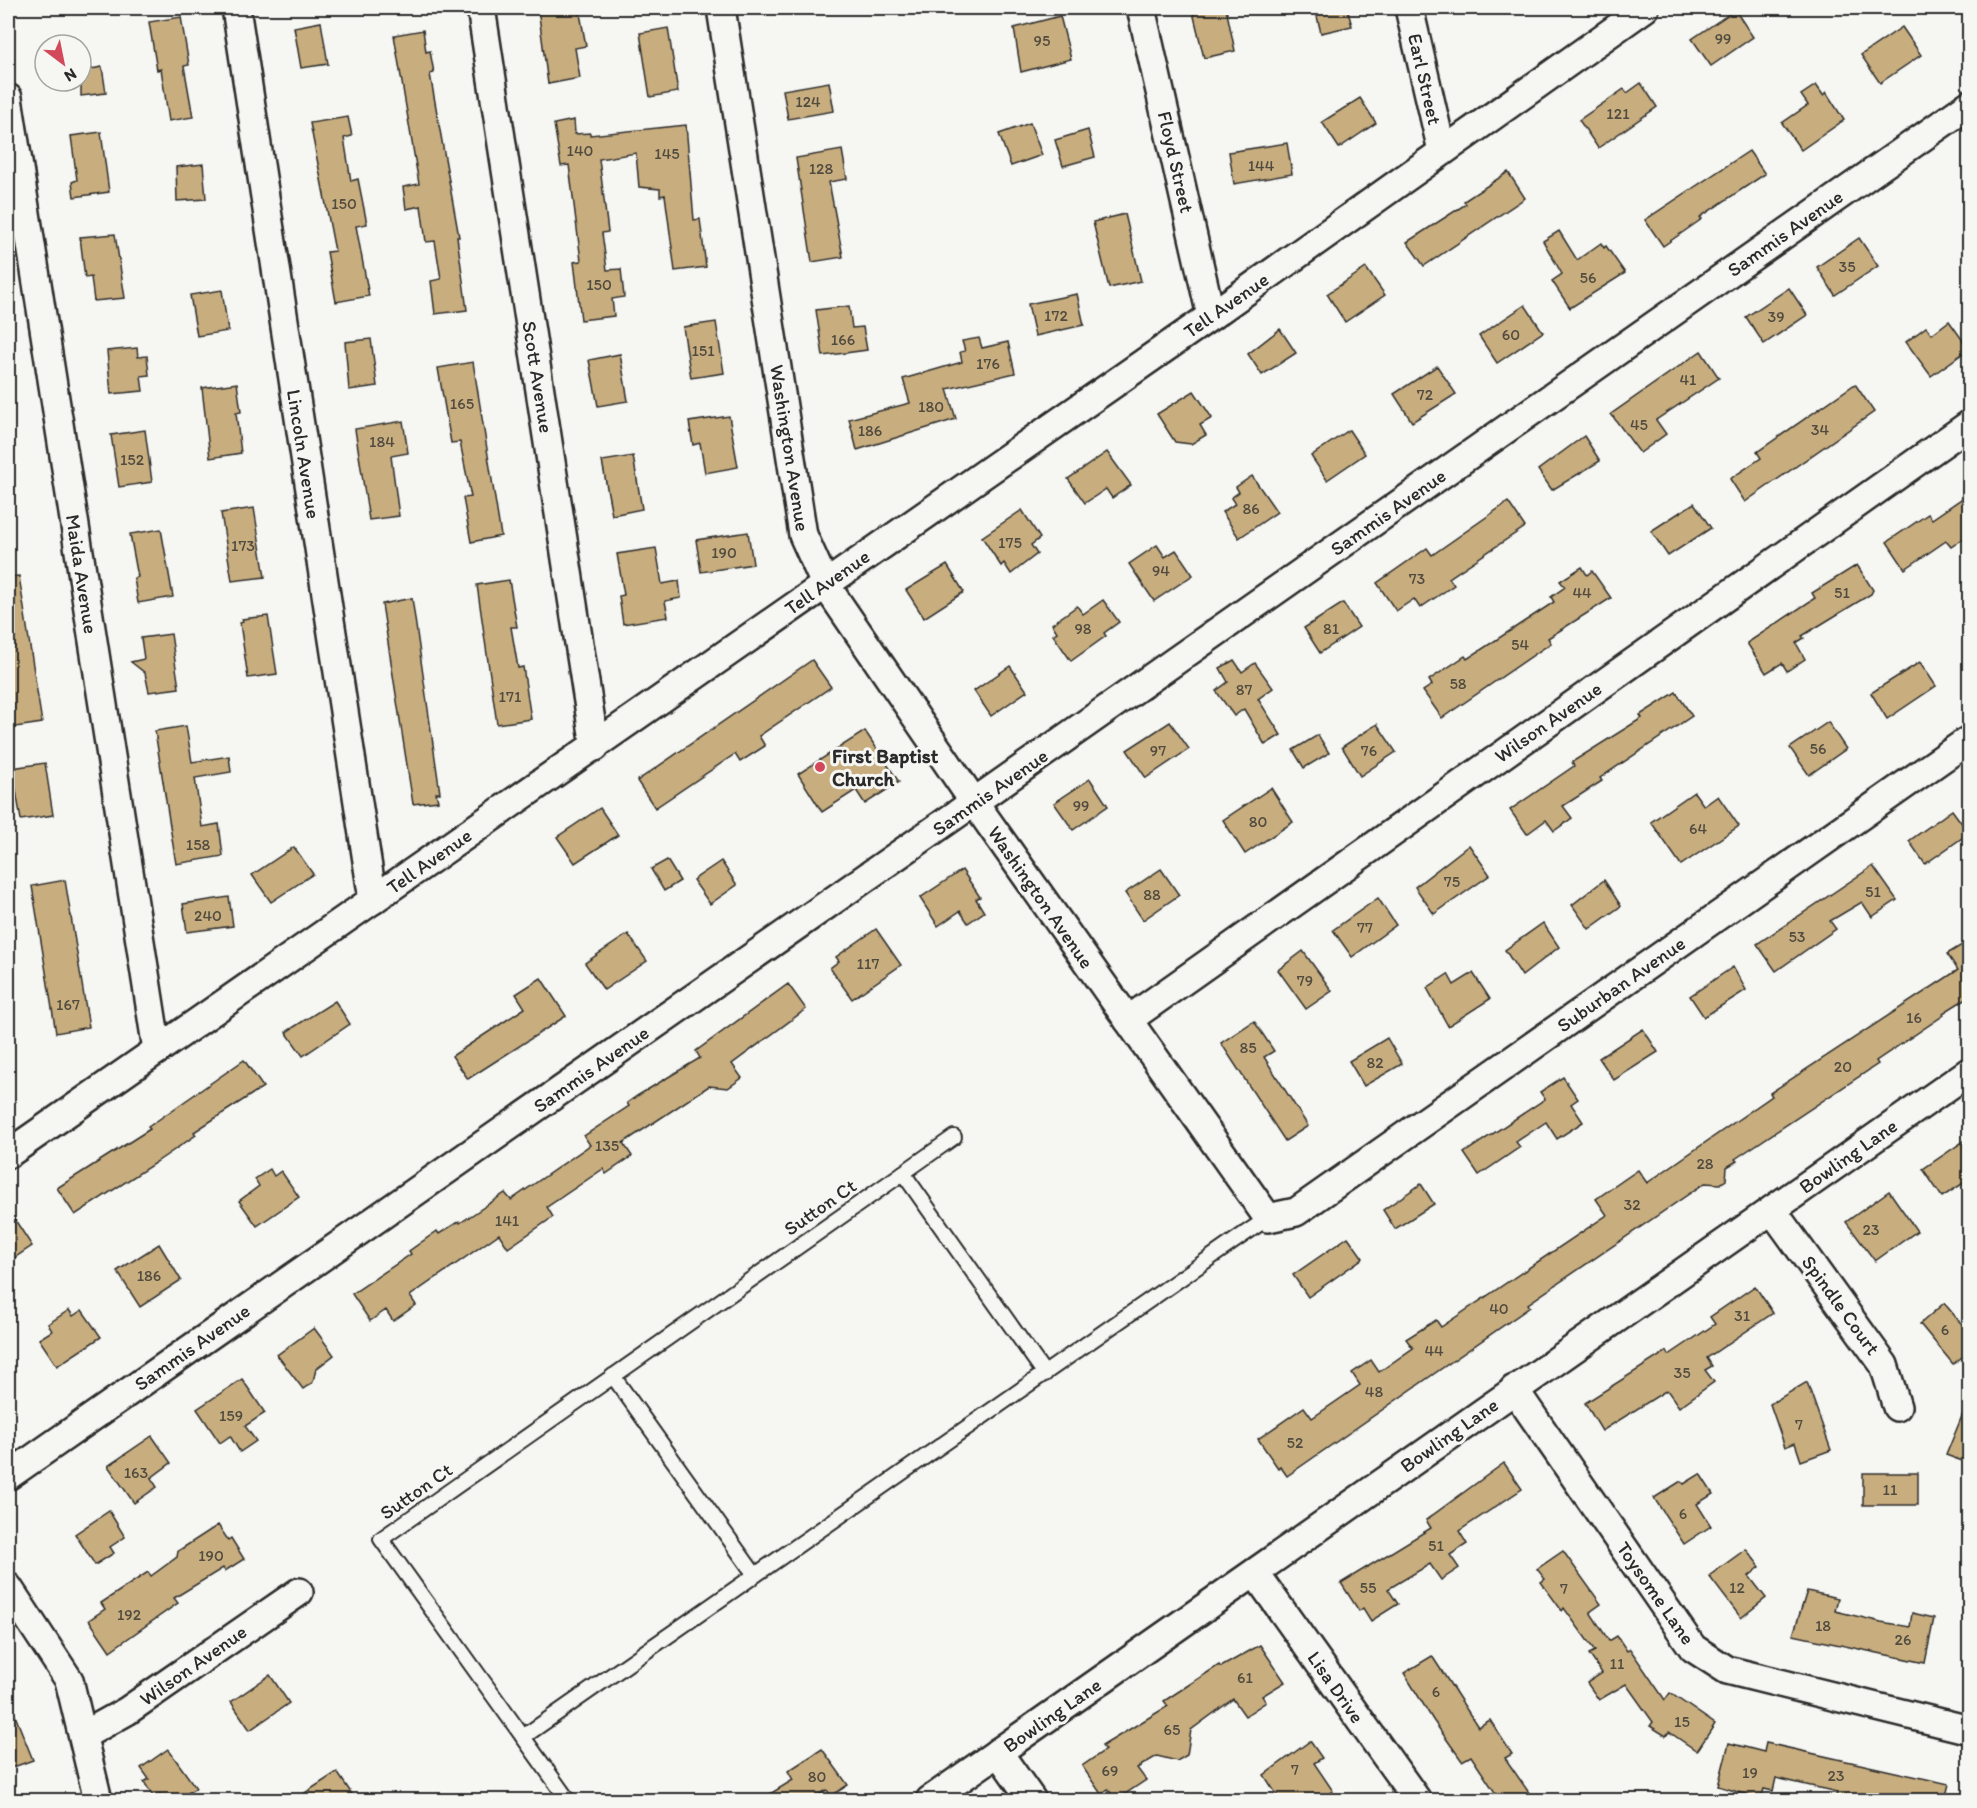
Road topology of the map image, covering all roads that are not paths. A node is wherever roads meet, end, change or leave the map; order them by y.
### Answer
1 (236, 8) edge
2 (481, 8) edge
3 (722, 8) edge
4 (1141, 8) edge
5 (1409, 8) edge
6 (1645, 8) edge
7 (8, 98) edge
8 (1970, 104) edge
9 (1442, 151) junction
10 (1211, 316) junction
11 (1970, 424) edge
12 (825, 584) junction
13 (1970, 739) edge
14 (595, 747) junction
15 (974, 802) junction
16 (373, 900) junction
17 (1128, 1020) junction
18 (157, 1050) junction
19 (1970, 1071) edge
20 (954, 1137) dead end
21 (8, 1154) edge
22 (903, 1173) junction
23 (1772, 1210) junction
24 (1268, 1218) junction
25 (1045, 1374) junction
26 (613, 1376) junction
27 (1514, 1389) junction
28 (1897, 1407) dead end
29 (8, 1476) edge
30 (1256, 1573) junction
31 (755, 1575) junction
32 (8, 1587) edge
33 (299, 1592) dead end
34 (1970, 1730) edge
35 (84, 1735) junction
36 (523, 1737) junction
37 (998, 1752) junction
38 (98, 1800) edge
39 (568, 1800) edge
40 (930, 1800) edge
41 (1032, 1800) edge
42 (1417, 1800) edge

1 - 16 street, Lincoln Avenue
2 - 14 street, Scott Avenue
3 - 12 street, Washington Avenue
4 - 10 street, Floyd Street
5 - 9 street, Earl Street
6 - 9 street, Tell Avenue
7 - 18 street, Maida Avenue
8 - 15 street, Sammis Avenue
9 - 10 street, Tell Avenue
10 - 12 street, Tell Avenue
11 - 17 street, Wilson Avenue
12 - 14 street, Tell Avenue
12 - 15 street, Washington Avenue
13 - 24 street, Suburban Avenue
14 - 16 street, Tell Avenue
15 - 17 street, Washington Avenue
15 - 29 street, Sammis Avenue
16 - 18 street, Tell Avenue
17 - 24 street, Washington Avenue
18 - 21 street, Tell Avenue
19 - 23 street, Bowling Lane
20 - 22 lane, Sutton Ct
22 - 25 lane
22 - 26 lane, Sutton Ct
23 - 27 street, Bowling Lane
23 - 28 street, Spindle Court
24 - 25 lane
25 - 31 lane
26 - 31 lane
26 - 36 lane, Sutton Ct
27 - 30 street, Bowling Lane
27 - 34 street, Toysome Lane
30 - 37 street, Bowling Lane
30 - 42 street, Lisa Drive
31 - 36 lane
32 - 35 street
33 - 35 street, Wilson Avenue
35 - 38 street
36 - 39 lane, Sutton Ct
37 - 40 street, Bowling Lane
37 - 41 street

